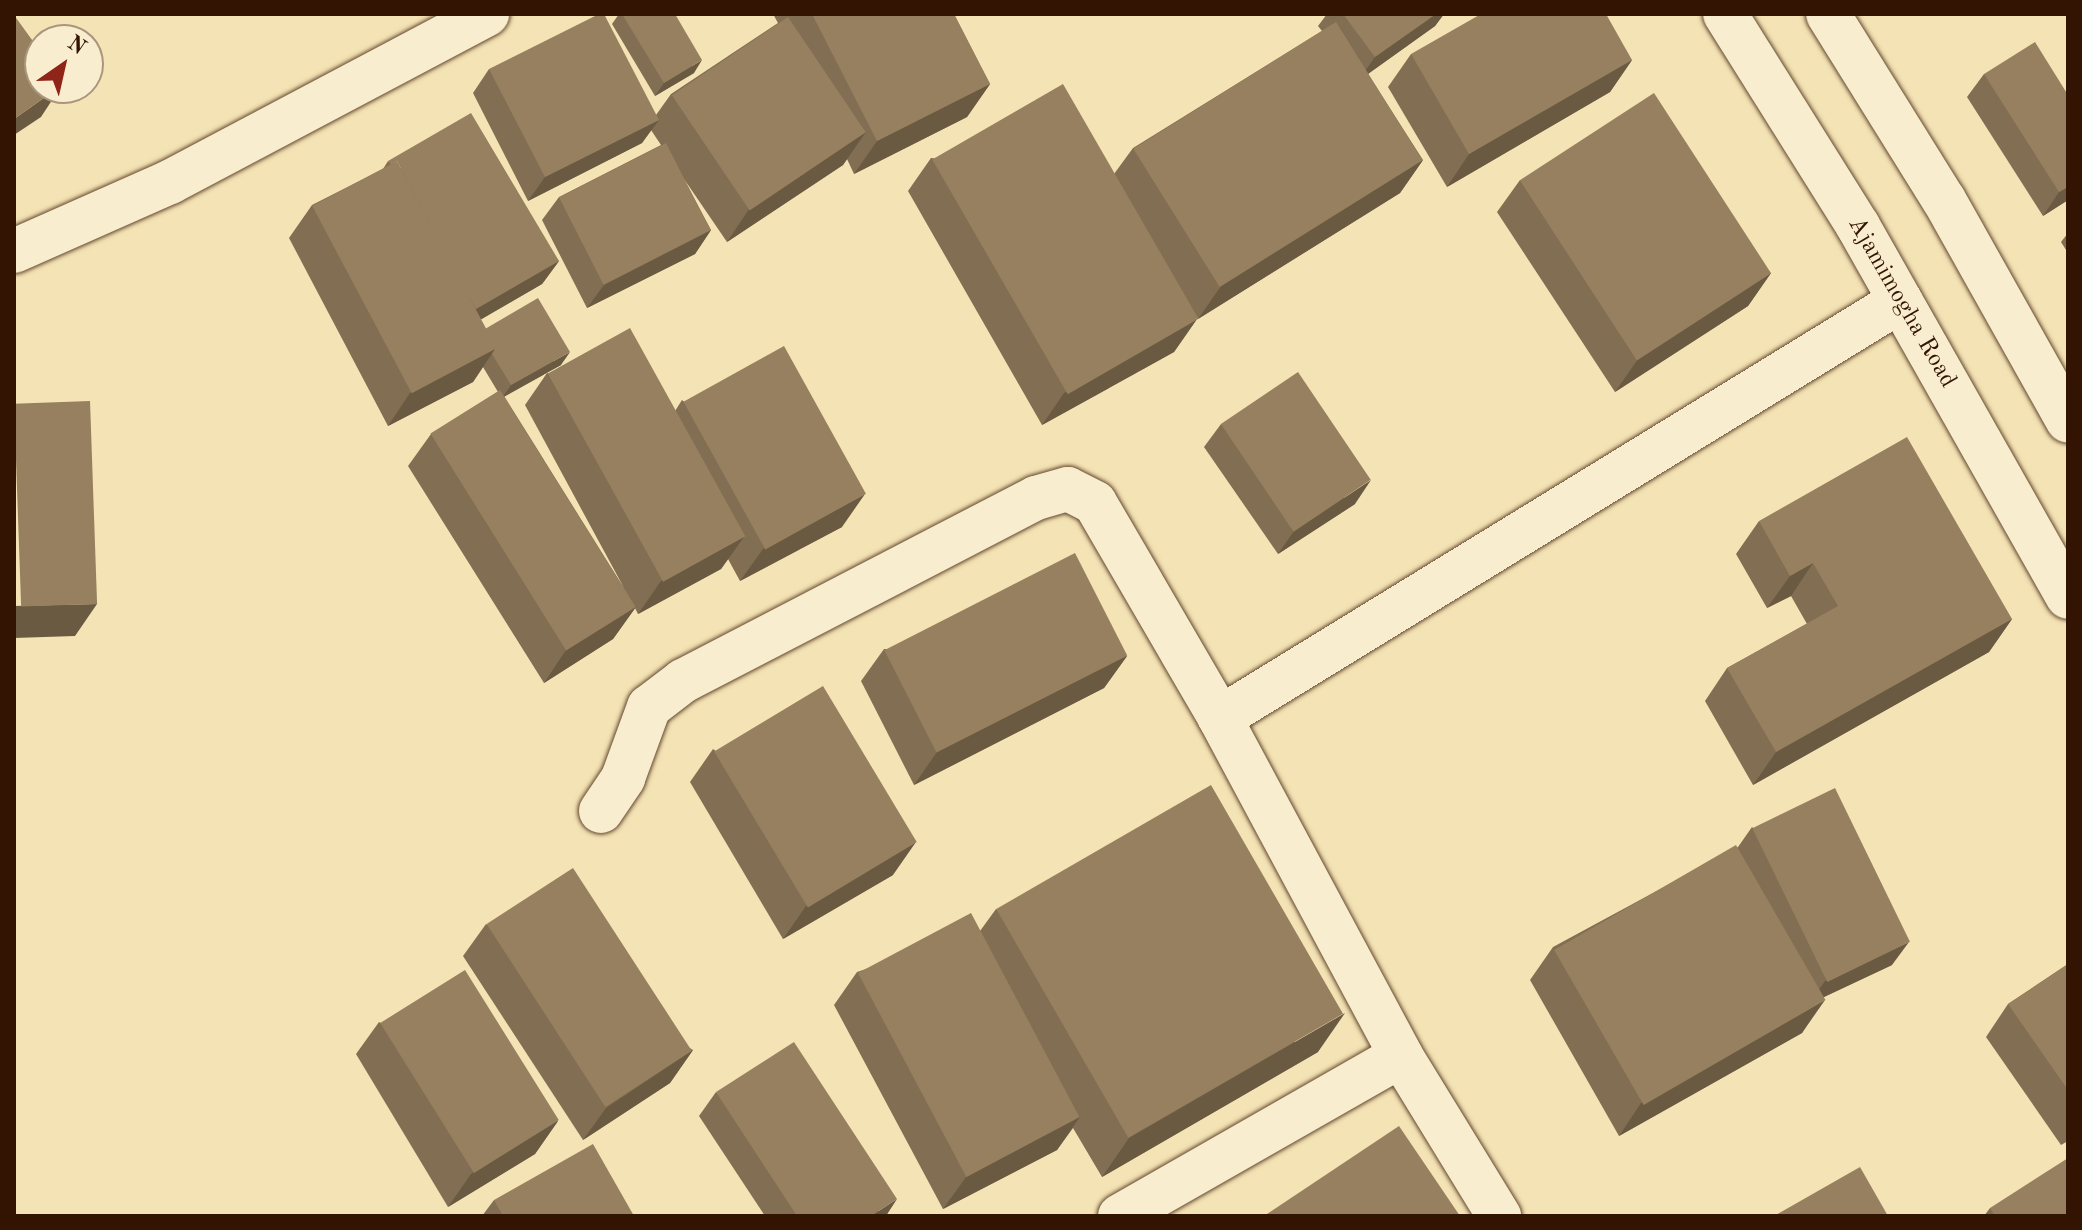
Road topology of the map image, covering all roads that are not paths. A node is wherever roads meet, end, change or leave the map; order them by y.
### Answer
1 (487, 14) edge
2 (1725, 14) edge
3 (1828, 14) edge
4 (14, 251) edge
5 (1900, 301) junction
6 (2068, 421) edge
7 (2068, 597) edge
8 (1220, 718) junction
9 (601, 811) dead end
10 (1401, 1056) junction
11 (1120, 1216) edge
12 (1499, 1216) edge

1 - 4 street
2 - 5 street, Ajamimogha Road
3 - 6 street
5 - 7 street, Ajamimogha Road
5 - 8 street
8 - 9 street
8 - 10 street
10 - 11 street
10 - 12 street

